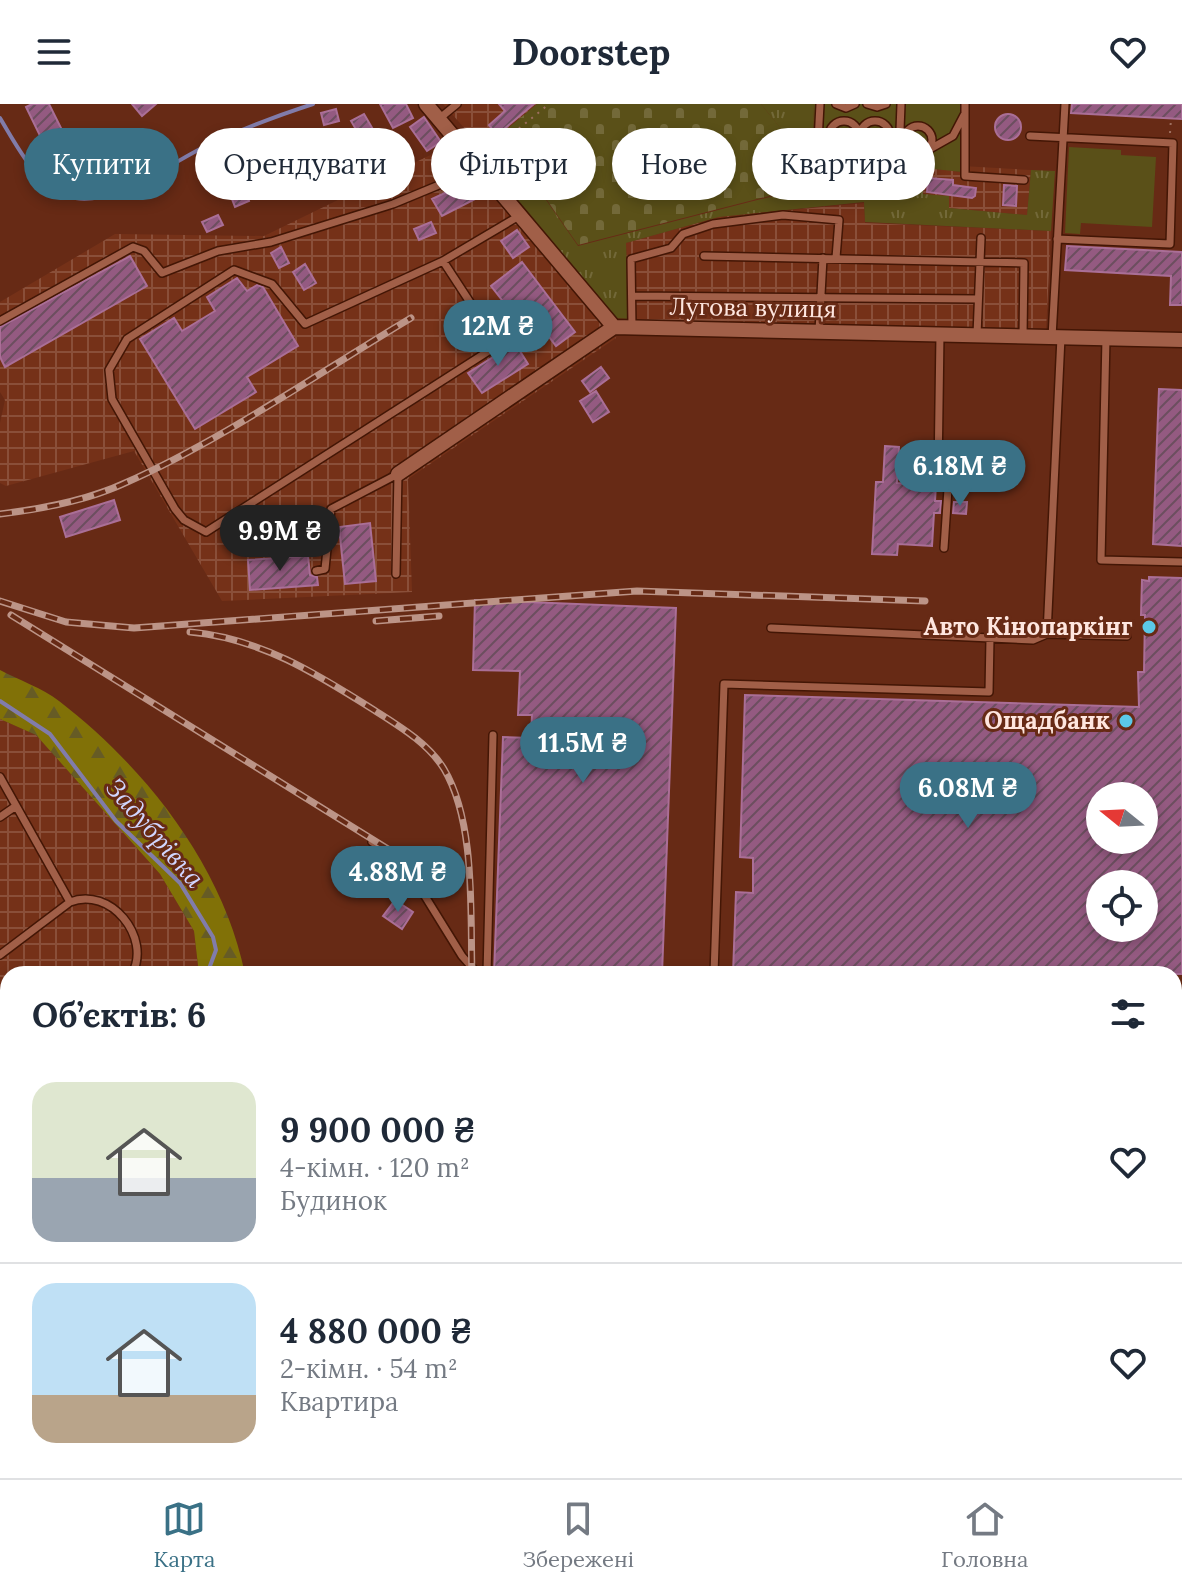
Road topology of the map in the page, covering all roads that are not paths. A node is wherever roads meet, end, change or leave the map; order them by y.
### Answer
1 (426, 104) edge
2 (457, 104) edge
3 (820, 104) edge
4 (836, 104) edge
5 (855, 104) edge
6 (867, 104) edge
7 (886, 104) edge
8 (1065, 104) edge
9 (901, 108) edge
10 (965, 109) edge
11 (440, 118) junction
12 (448, 128) edge
13 (819, 128) edge
14 (863, 128) edge
15 (887, 128) edge
16 (894, 128) edge
17 (900, 128) edge
18 (860, 136) joint
19 (1030, 136) dead end
20 (1063, 137) junction
21 (935, 146) edge
22 (1024, 180) dead end
23 (431, 188) edge
24 (509, 200) edge
25 (521, 214) junction
26 (981, 238) dead end
27 (1057, 239) junction
28 (704, 256) dead end
29 (823, 258) junction
30 (836, 258) junction
31 (443, 261) junction
32 (980, 262) junction
33 (632, 296) junction
34 (822, 297) junction
35 (978, 299) junction
36 (0, 321) edge
37 (614, 327) junction
38 (632, 327) junction
39 (819, 331) junction
40 (940, 334) junction
41 (977, 335) junction
42 (1023, 336) junction
43 (1057, 337) junction
44 (1106, 338) junction
45 (1182, 340) edge
46 (398, 474) junction
47 (944, 548) dead end
48 (1182, 562) edge
49 (316, 571) dead end
50 (396, 574) dead end
51 (771, 628) dead end
52 (1047, 634) junction
53 (1127, 636) dead end
54 (990, 638) junction
55 (493, 735) dead end
56 (0, 777) edge
57 (16, 806) junction
58 (0, 817) edge
59 (372, 842) dead end
60 (70, 902) junction
61 (0, 955) edge
62 (134, 966) edge
63 (471, 966) edge
64 (487, 966) edge
65 (714, 966) edge

1 - 11 street
2 - 11 lane
3 - 13 lane
4 - 5 lane
6 - 7 lane
8 - 20 lane
9 - 16 lane
9 - 17 lane
10 - 21 lane
10 - 22 lane
11 - 12 street
14 - 15 lane
18 - 18 lane
19 - 20 lane
20 - 27 lane
20 - 27 lane
23 - 36 lane
24 - 25 street
25 - 31 lane
25 - 37 street
26 - 32 lane
27 - 43 lane
28 - 29 lane
29 - 30 lane
29 - 34 lane
30 - 32 lane
30 - 33 lane
31 - 31 lane
32 - 35 lane
32 - 42 lane
33 - 34 lane
33 - 38 lane
34 - 35 lane
34 - 39 lane
35 - 41 lane
37 - 38 street, Лугова вулиця
37 - 46 street
38 - 39 street, Лугова вулиця
39 - 40 street, Лугова вулиця
40 - 41 street, Лугова вулиця
40 - 47 lane
41 - 42 street, Лугова вулиця
42 - 43 street, Лугова вулиця
43 - 44 street, Лугова вулиця
43 - 52 lane
44 - 45 street, Лугова вулиця
44 - 48 lane
46 - 49 lane
46 - 50 lane
51 - 54 lane
52 - 53 lane
52 - 54 lane
54 - 65 lane
55 - 64 lane
56 - 57 lane
57 - 58 lane
57 - 60 lane
59 - 63 lane
60 - 61 lane
60 - 62 lane

